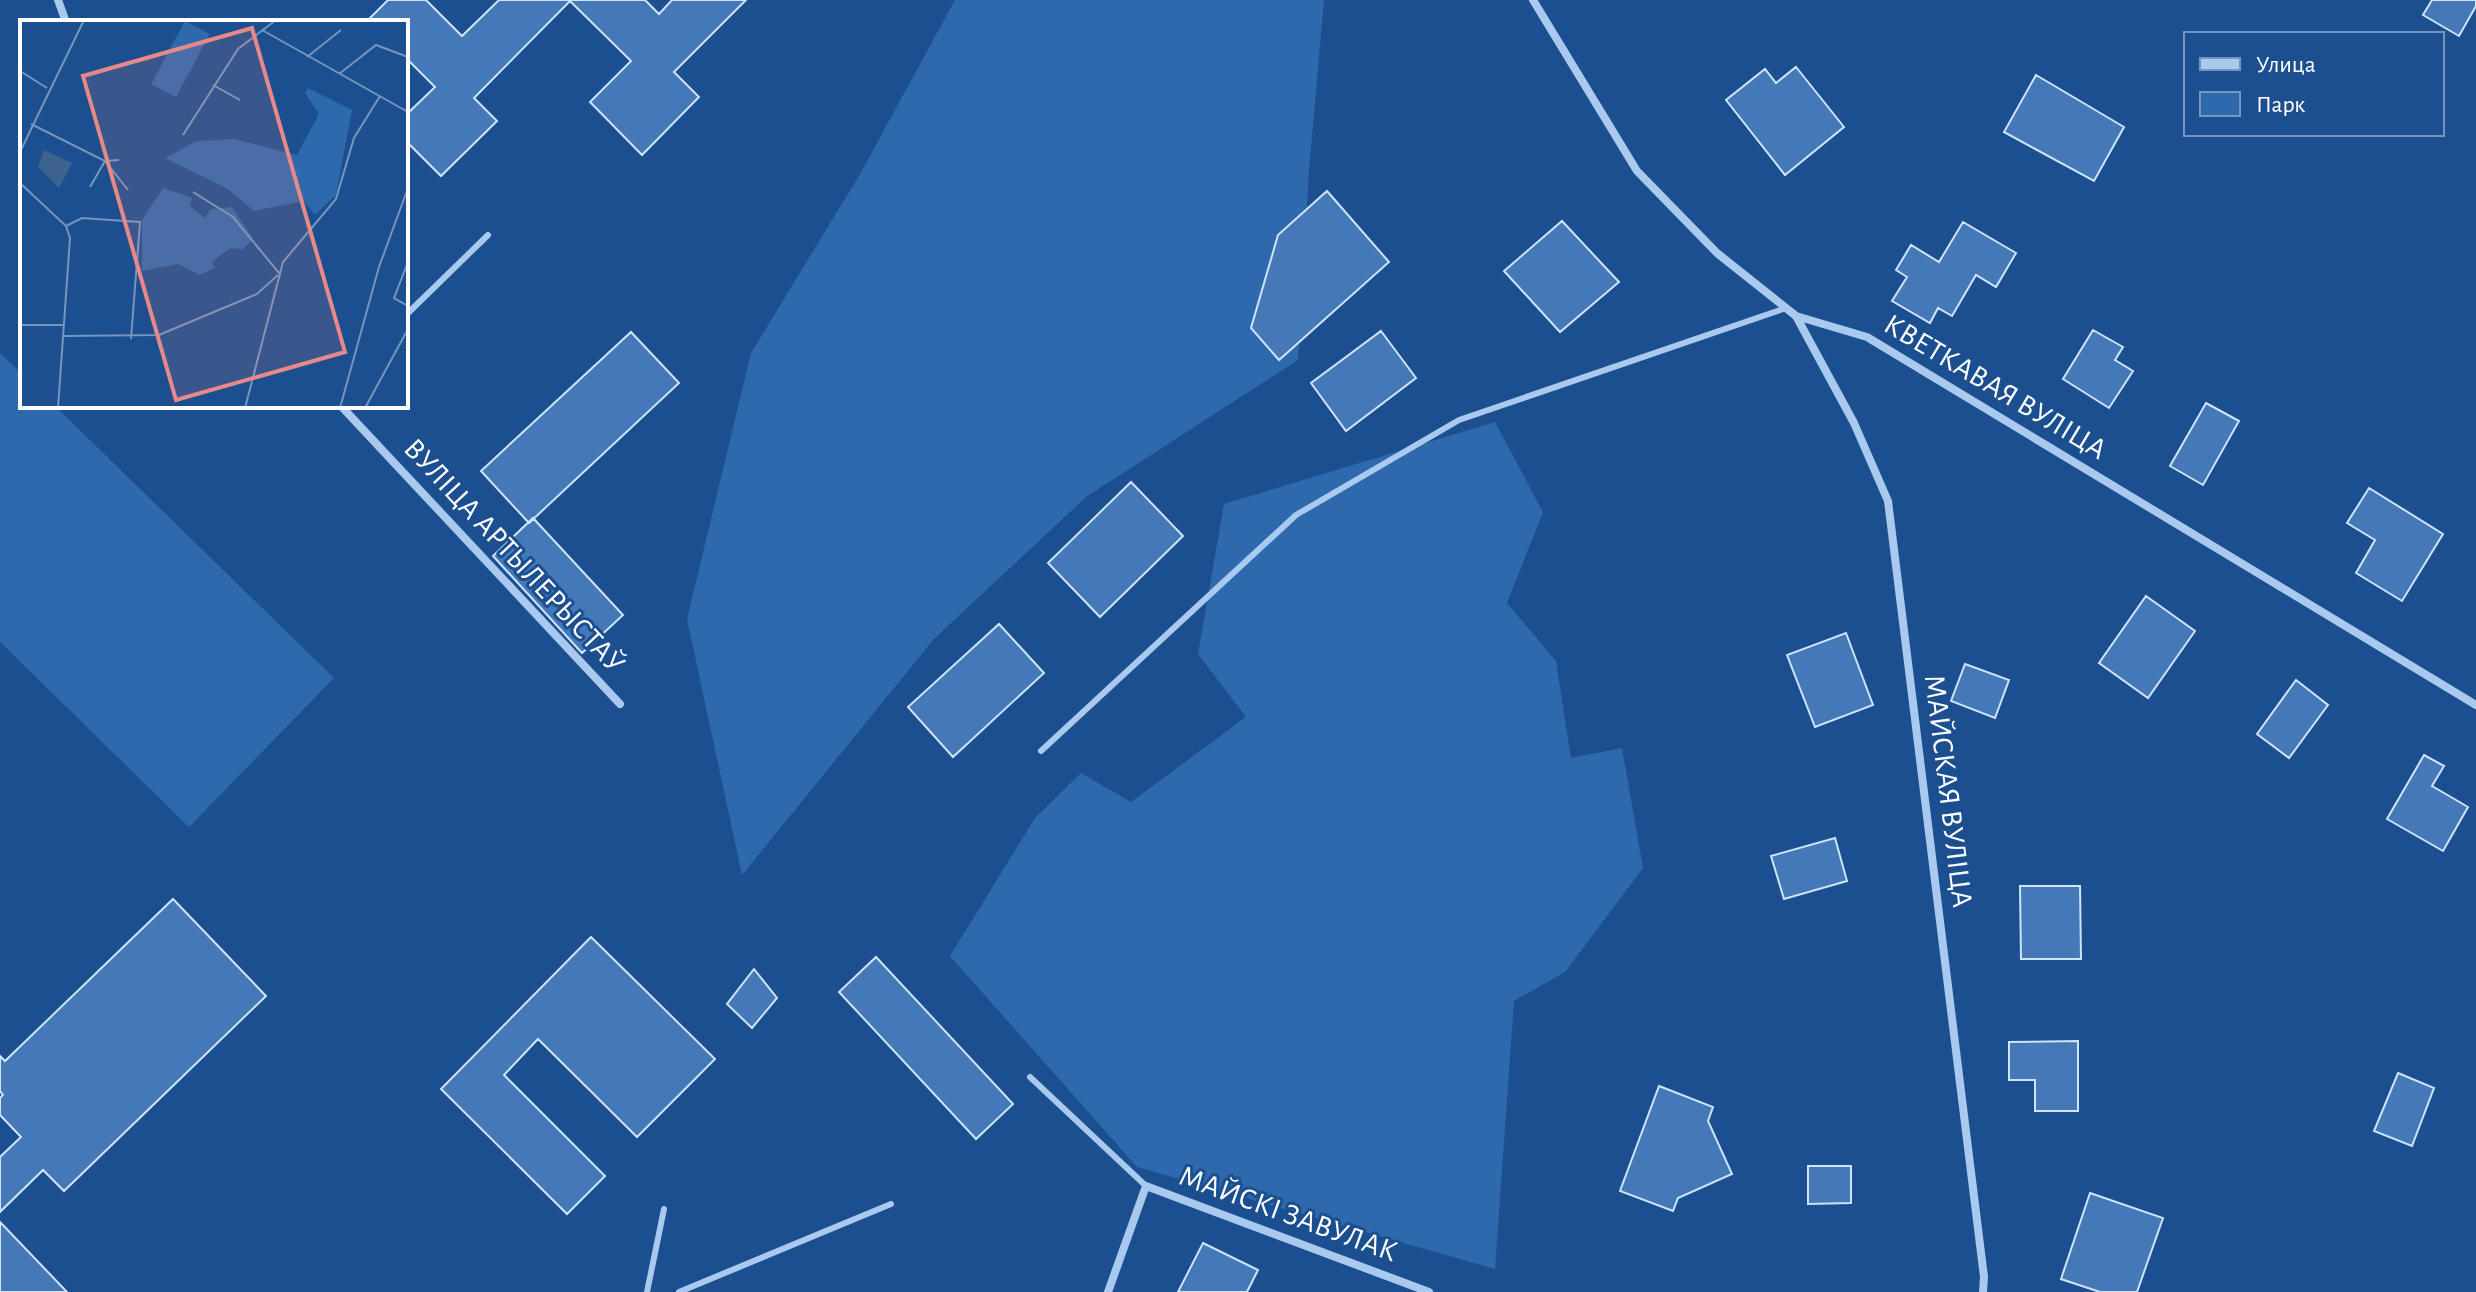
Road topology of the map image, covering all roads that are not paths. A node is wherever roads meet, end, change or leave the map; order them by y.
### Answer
1 (58, 0) edge
2 (1533, 0) edge
3 (65, 20) edge
4 (488, 235) dead end
5 (1786, 308) junction
6 (408, 313) edge
7 (1796, 316) junction
8 (343, 408) edge
9 (620, 704) dead end
10 (2476, 705) edge
11 (1041, 751) dead end
12 (1030, 1077) dead end
13 (1146, 1186) junction
14 (891, 1204) dead end
15 (664, 1209) dead end
16 (647, 1292) edge
17 (679, 1292) edge
18 (1108, 1292) edge
19 (1429, 1292) edge
20 (1983, 1292) edge

1 - 3 street
2 - 5 street, КВЕТКАВАЯ ВУЛІЦА
4 - 6 lane
5 - 7 street, КВЕТКАВАЯ ВУЛІЦА
5 - 11 lane
7 - 10 street, КВЕТКАВАЯ ВУЛІЦА
7 - 20 street, МАЙСКАЯ ВУЛІЦА
8 - 9 street, ВУЛІЦА АРТЫЛЕРЫСТАЎ
12 - 13 lane
13 - 18 street, МАЙСКІ ЗАВУЛАК
13 - 19 street, МАЙСКІ ЗАВУЛАК
14 - 17 lane
15 - 16 lane

